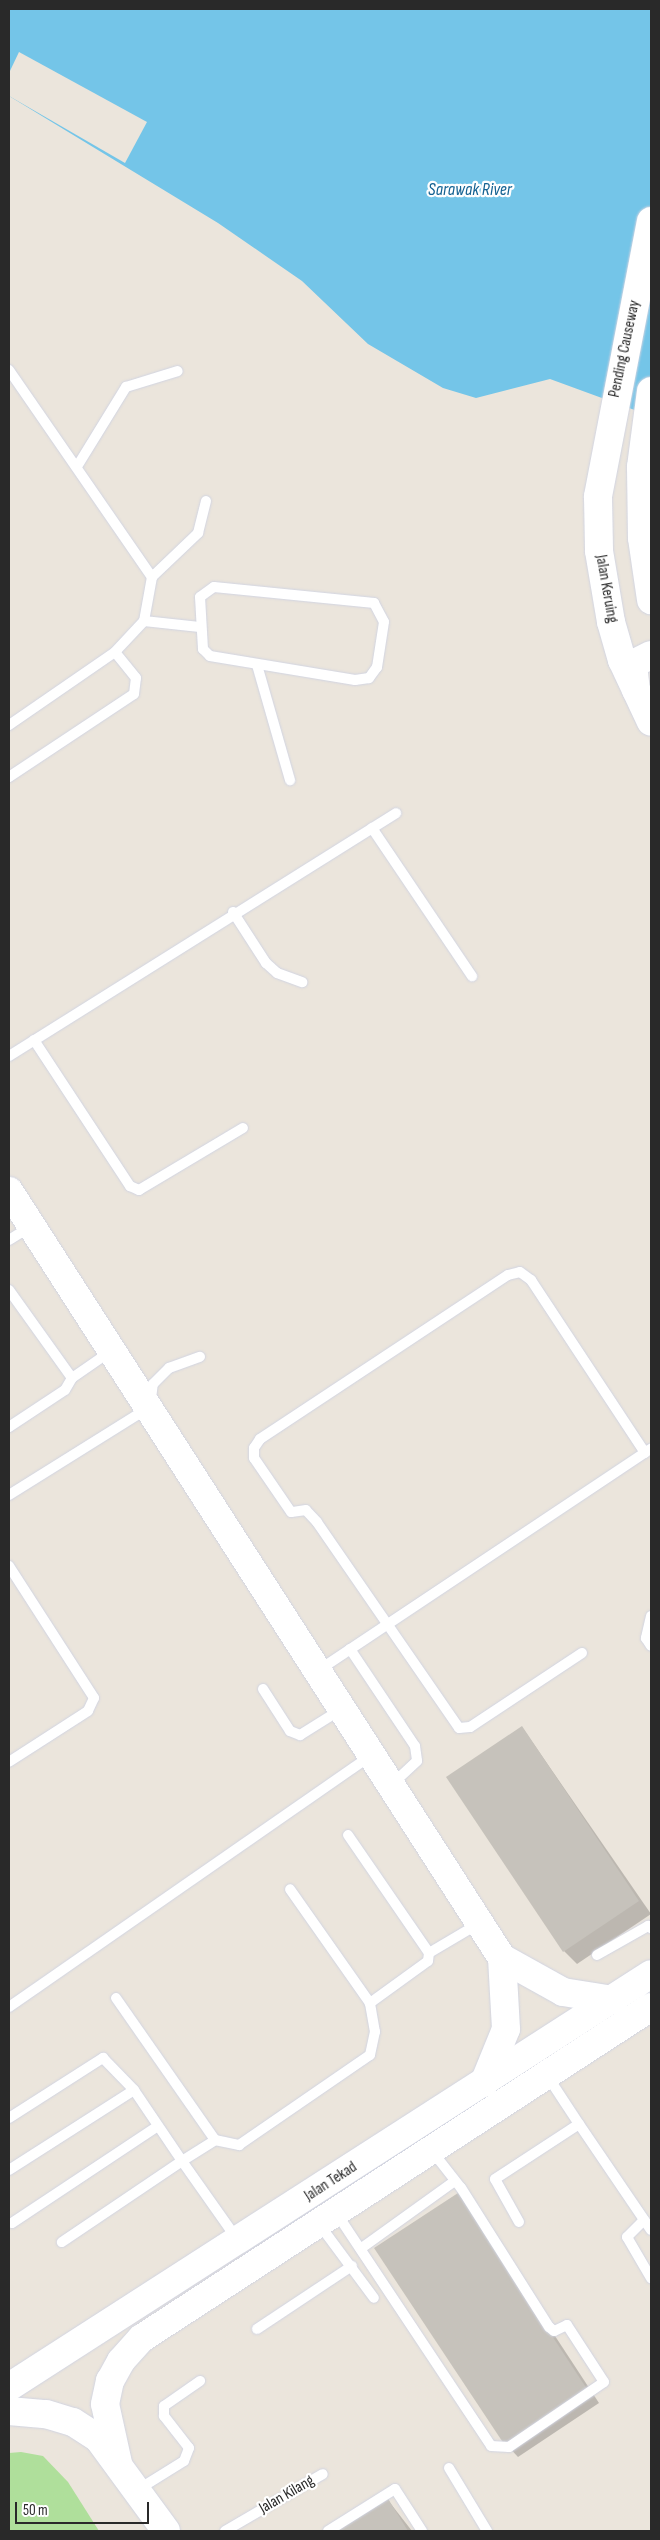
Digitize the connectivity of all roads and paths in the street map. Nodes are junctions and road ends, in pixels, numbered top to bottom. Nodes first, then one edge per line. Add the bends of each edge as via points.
1 (651, 221) edge
2 (9, 370) edge
3 (178, 371) dead end
4 (651, 391) edge
5 (604, 448) joint
6 (78, 465) junction
7 (206, 501) dead end
8 (152, 577) junction
9 (651, 600) edge
10 (144, 621) junction
11 (200, 628) junction
12 (115, 652) junction
13 (651, 655) edge
14 (257, 665) junction
15 (637, 696) junction
16 (651, 722) edge
17 (9, 725) edge
18 (9, 777) edge
19 (290, 780) dead end
20 (396, 813) dead end
21 (372, 828) junction
22 (233, 912) junction
23 (472, 976) dead end
24 (302, 982) dead end
25 (34, 1040) junction
26 (9, 1056) edge
27 (243, 1128) dead end
28 (9, 1191) edge
29 (32, 1225) junction
30 (9, 1240) edge
31 (9, 1291) edge
32 (114, 1349) junction
33 (200, 1357) dead end
34 (72, 1378) junction
35 (150, 1407) junction
36 (9, 1427) edge
37 (648, 1451) edge
38 (9, 1495) edge
39 (9, 1566) edge
40 (651, 1616) edge
41 (387, 1623) junction
42 (651, 1646) edge
43 (350, 1650) junction
44 (582, 1652) dead end
45 (316, 1672) junction
46 (263, 1689) dead end
47 (340, 1710) junction
48 (370, 1756) junction
49 (9, 1762) edge
50 (390, 1785) junction
51 (348, 1835) dead end
52 (290, 1889) dead end
53 (480, 1923) junction
54 (651, 1928) edge
55 (429, 1953) junction
56 (598, 1955) dead end
57 (502, 1958) junction
58 (651, 1974) edge
59 (116, 1998) dead end
60 (613, 2000) junction
61 (370, 2003) junction
62 (9, 2007) edge
63 (651, 2007) edge
64 (548, 2077) junction
65 (484, 2083) junction
66 (134, 2090) junction
67 (9, 2118) edge
68 (580, 2124) junction
69 (158, 2126) junction
70 (215, 2140) junction
71 (431, 2150) junction
72 (182, 2161) junction
73 (9, 2170) edge
74 (455, 2181) junction
75 (327, 2218) junction
76 (644, 2220) junction
77 (519, 2222) dead end
78 (12, 2223) dead end
79 (651, 2230) edge
80 (62, 2242) dead end
81 (239, 2242) junction
82 (363, 2248) junction
83 (352, 2266) junction
84 (651, 2278) edge
85 (374, 2298) dead end
86 (257, 2329) dead end
87 (200, 2381) dead end
88 (9, 2387) edge
89 (9, 2411) edge
90 (118, 2463) junction
91 (448, 2468) dead end
92 (323, 2474) dead end
93 (140, 2489) junction
94 (166, 2531) edge
95 (225, 2531) edge
96 (328, 2531) edge
97 (422, 2531) edge
98 (487, 2531) edge

1 - 5 street, Pending Causeway
2 - 6 lane
3 - 6 lane via 126,387
4 - 9 street via 643,433 642,538
5 - 15 street, Jalan Keruing via 598,497 599,551 611,622
6 - 8 lane
7 - 8 lane via 198,533
8 - 10 lane
10 - 11 lane
10 - 12 lane
11 - 14 lane via 203,650 210,656
11 - 14 lane via 200,597 214,587 374,603 382,611 377,667 369,678 355,680
12 - 17 lane
12 - 18 lane via 136,678 134,694
13 - 15 street via 633,664
14 - 19 lane
15 - 16 street, Jalan Keruing
20 - 21 lane
21 - 22 lane
21 - 23 lane
22 - 24 lane via 266,962 277,973
22 - 25 lane
25 - 26 lane
25 - 27 lane via 130,1186 139,1190
28 - 29 street
29 - 30 lane
29 - 32 street
31 - 34 lane
32 - 34 lane
32 - 35 street
33 - 35 lane via 169,1368 153,1384
34 - 36 lane via 65,1390
35 - 38 lane
35 - 45 street
37 - 41 lane
37 - 41 lane via 531,1280 520,1272 508,1275 260,1439 254,1448 254,1458 291,1512 306,1510 317,1522
39 - 49 lane via 94,1698 88,1711
40 - 42 lane via 646,1638
41 - 43 lane
41 - 44 lane via 459,1728 464,1728
43 - 45 lane
43 - 50 lane via 414,1746 417,1761
45 - 47 street
46 - 47 lane via 290,1731 300,1735
47 - 48 street
48 - 50 street
48 - 62 lane
50 - 53 street
51 - 55 lane
52 - 61 lane
53 - 55 lane
53 - 57 street
54 - 56 lane via 648,1926
55 - 61 lane via 428,1961
57 - 60 street via 563,1992
57 - 65 street via 506,2030
58 - 60 street, Jalan Tekad
59 - 70 lane
60 - 65 street, Jalan Tekad
61 - 70 lane via 375,2032 370,2055 239,2144
63 - 64 street, Jalan Tekad
64 - 68 lane
64 - 71 street, Jalan Tekad
65 - 81 street, Jalan Tekad
66 - 67 lane via 103,2058
66 - 69 lane
66 - 73 lane
68 - 76 lane
68 - 77 lane via 495,2179
69 - 72 lane
69 - 78 lane
70 - 72 lane
71 - 74 lane
71 - 75 street, Jalan Tekad
72 - 80 lane
72 - 81 lane
74 - 82 lane
74 - 82 lane via 548,2326 554,2331 567,2324 604,2382 509,2447 498,2450 447,2380
75 - 82 lane
75 - 83 lane
75 - 90 street, Jalan Tekad via 142,2338 121,2361 110,2381 105,2404
76 - 79 lane
76 - 84 lane via 627,2237
81 - 88 street, Jalan Tekad
83 - 85 lane
83 - 86 lane
87 - 93 lane via 164,2406 164,2416 189,2448 184,2461
89 - 90 street via 46,2414 73,2422 98,2438
90 - 93 street
91 - 98 lane
92 - 95 lane, Jalan Kilang
93 - 94 street
96 - 97 lane via 394,2489

